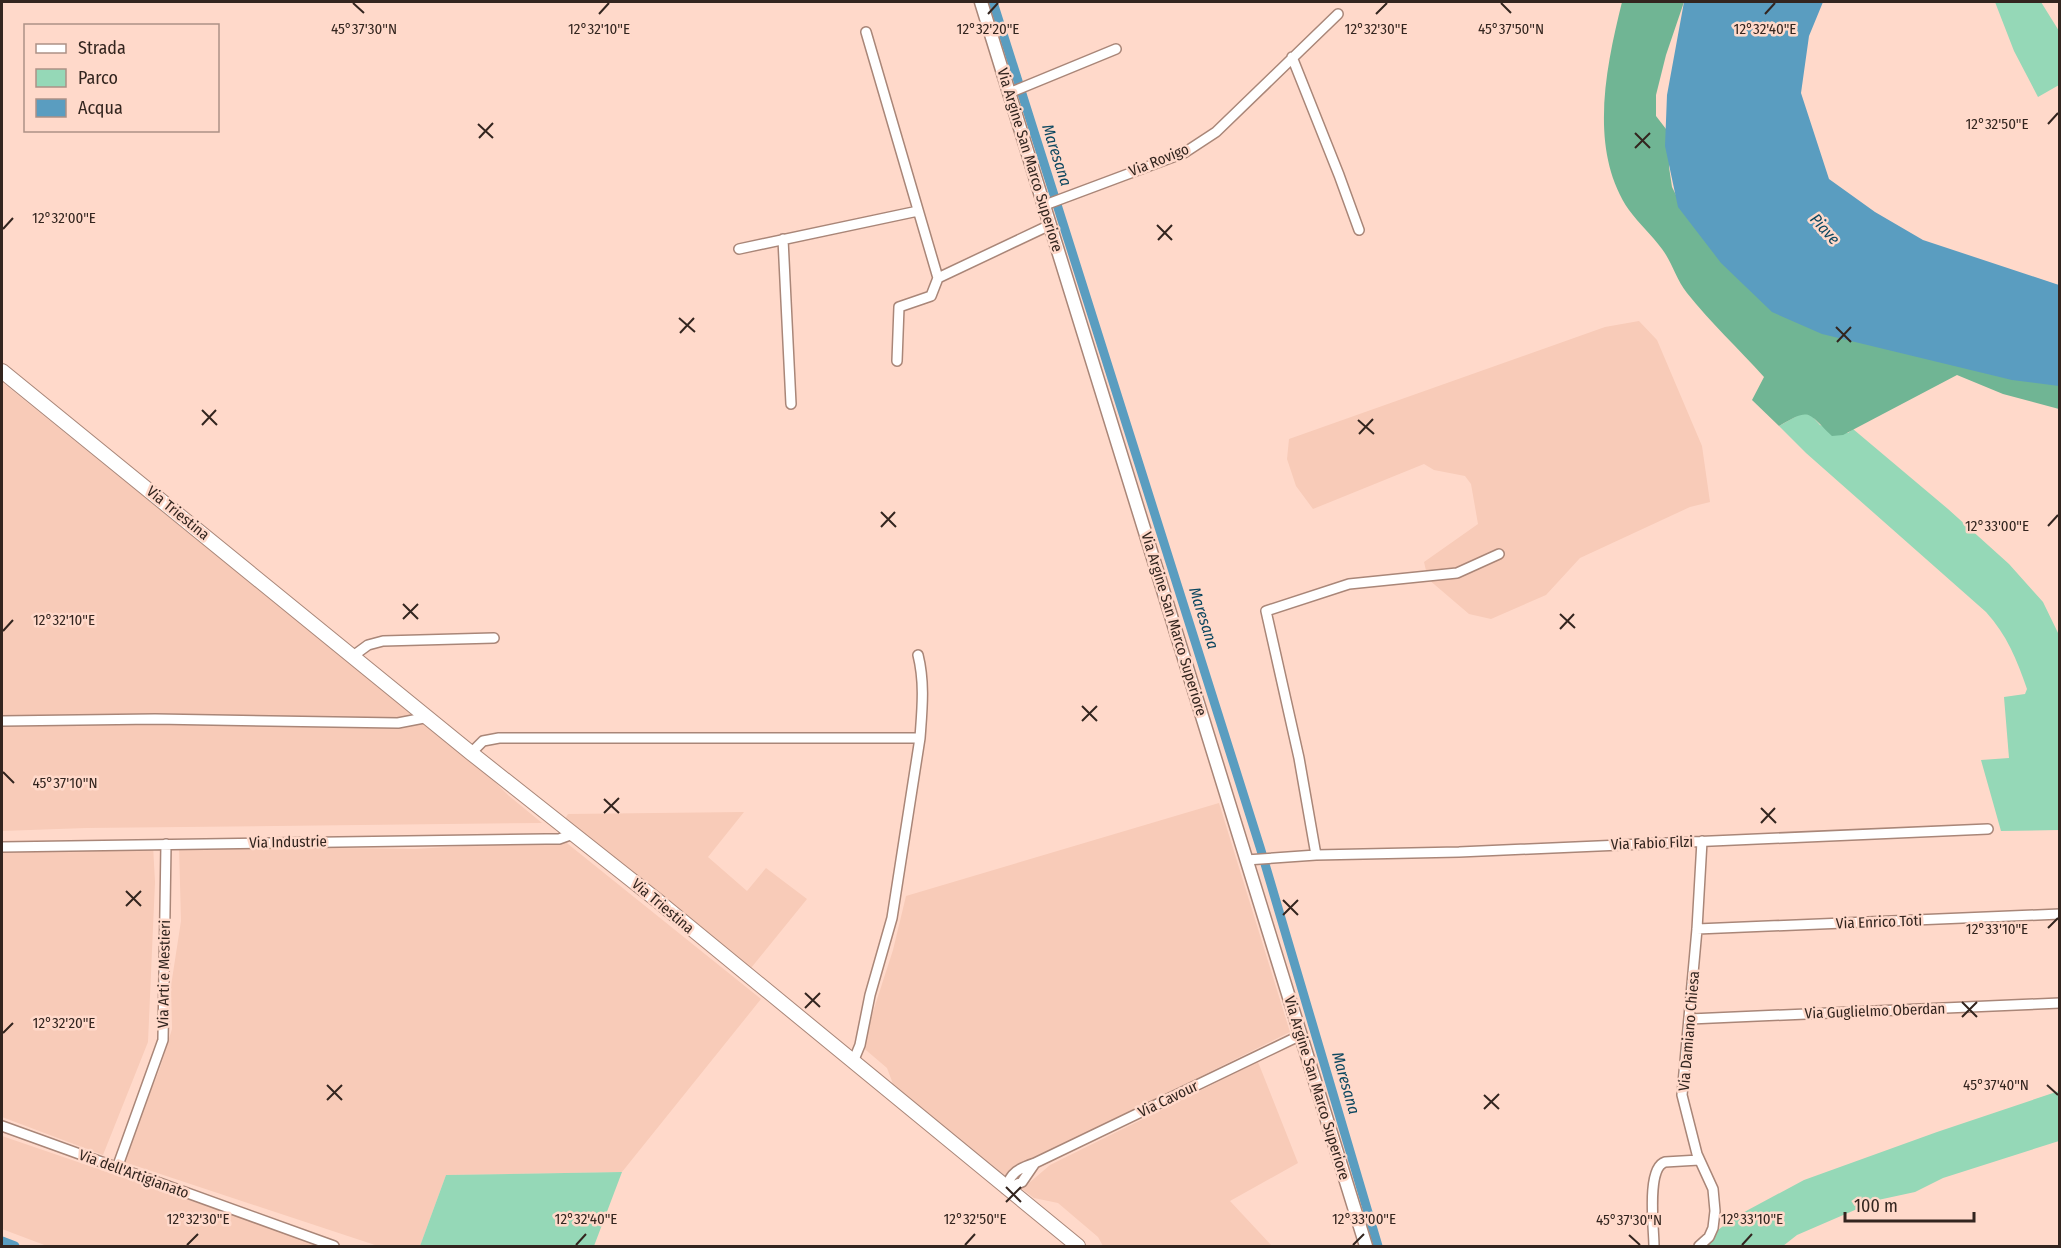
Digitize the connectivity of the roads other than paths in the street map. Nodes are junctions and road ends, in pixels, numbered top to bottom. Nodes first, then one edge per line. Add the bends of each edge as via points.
1 (981, 2) edge
2 (1338, 14) dead end
3 (866, 32) dead end
4 (1116, 49) dead end
5 (1293, 57) junction
6 (1011, 92) junction
7 (1047, 205) junction
8 (918, 211) junction
9 (1050, 225) junction
10 (1359, 230) dead end
11 (783, 239) junction
12 (739, 249) dead end
13 (938, 278) junction
14 (897, 361) dead end
15 (2, 371) edge
16 (791, 404) dead end
17 (1499, 554) dead end
18 (494, 638) dead end
19 (918, 655) dead end
20 (353, 656) junction
21 (429, 717) junction
22 (2, 721) edge
23 (920, 738) junction
24 (471, 753) junction
25 (1988, 828) dead end
26 (573, 834) junction
27 (1702, 841) junction
28 (166, 844) junction
29 (2, 847) edge
30 (1316, 855) junction
31 (1249, 860) junction
32 (2060, 914) edge
33 (1698, 929) junction
34 (2060, 1003) edge
35 (1690, 1019) junction
36 (1301, 1035) junction
37 (853, 1062) junction
38 (2, 1126) edge
39 (1699, 1160) junction
40 (117, 1168) junction
41 (1006, 1189) junction
42 (334, 1246) edge
43 (1078, 1246) edge
44 (1366, 1246) edge
45 (1654, 1246) edge
46 (1699, 1246) edge

1 - 6 street, Via Argine San Marco Superiore
2 - 5 street, Via Rovigo
3 - 8 street
4 - 6 street
5 - 7 street, Via Rovigo via 1216,132 1184,153
5 - 10 street
6 - 7 street, Via Argine San Marco Superiore
7 - 9 street, Via Argine San Marco Superiore
8 - 11 street
8 - 13 street
9 - 13 street
9 - 31 street, Via Argine San Marco Superiore
11 - 12 street
11 - 16 street
13 - 14 street via 931,296 899,307
15 - 20 main road, Via Triestina
17 - 30 street via 1457,573 1348,584 1266,611
18 - 20 street via 383,641 368,645
19 - 23 street via 923,699
20 - 21 main road, Via Triestina
21 - 22 street via 398,723
21 - 24 main road, Via Triestina
23 - 24 street via 500,738 483,741
23 - 37 street via 892,918
24 - 26 main road, Via Triestina
25 - 27 street, Via Fabio Filzi
26 - 28 street, Via Industrie via 546,839
26 - 37 main road, Via Triestina
27 - 30 street, Via Fabio Filzi
27 - 33 street, Via Damiano Chiesa
28 - 29 street, Via Industrie
28 - 40 street, Via Arti e Mestieri via 163,1040
30 - 31 street, Via Fabio Filzi
31 - 36 street, Via Argine San Marco Superiore
32 - 33 street, Via Enrico Toti
33 - 35 street, Via Damiano Chiesa
34 - 35 street, Via Guglielmo Oberdan
35 - 39 street, Via Damiano Chiesa via 1682,1095
36 - 41 street, Via Cavour via 1035,1163 1022,1182
36 - 44 street, Via Argine San Marco Superiore
37 - 41 main road, Via Triestina
38 - 40 street, Via dell'Artigianato
39 - 45 street via 1665,1162 1656,1170
39 - 46 street, Via Damiano Chiesa via 1713,1190 1715,1211 1709,1237
40 - 42 street, Via dell'Artigianato
41 - 43 main road, Via Triestina

